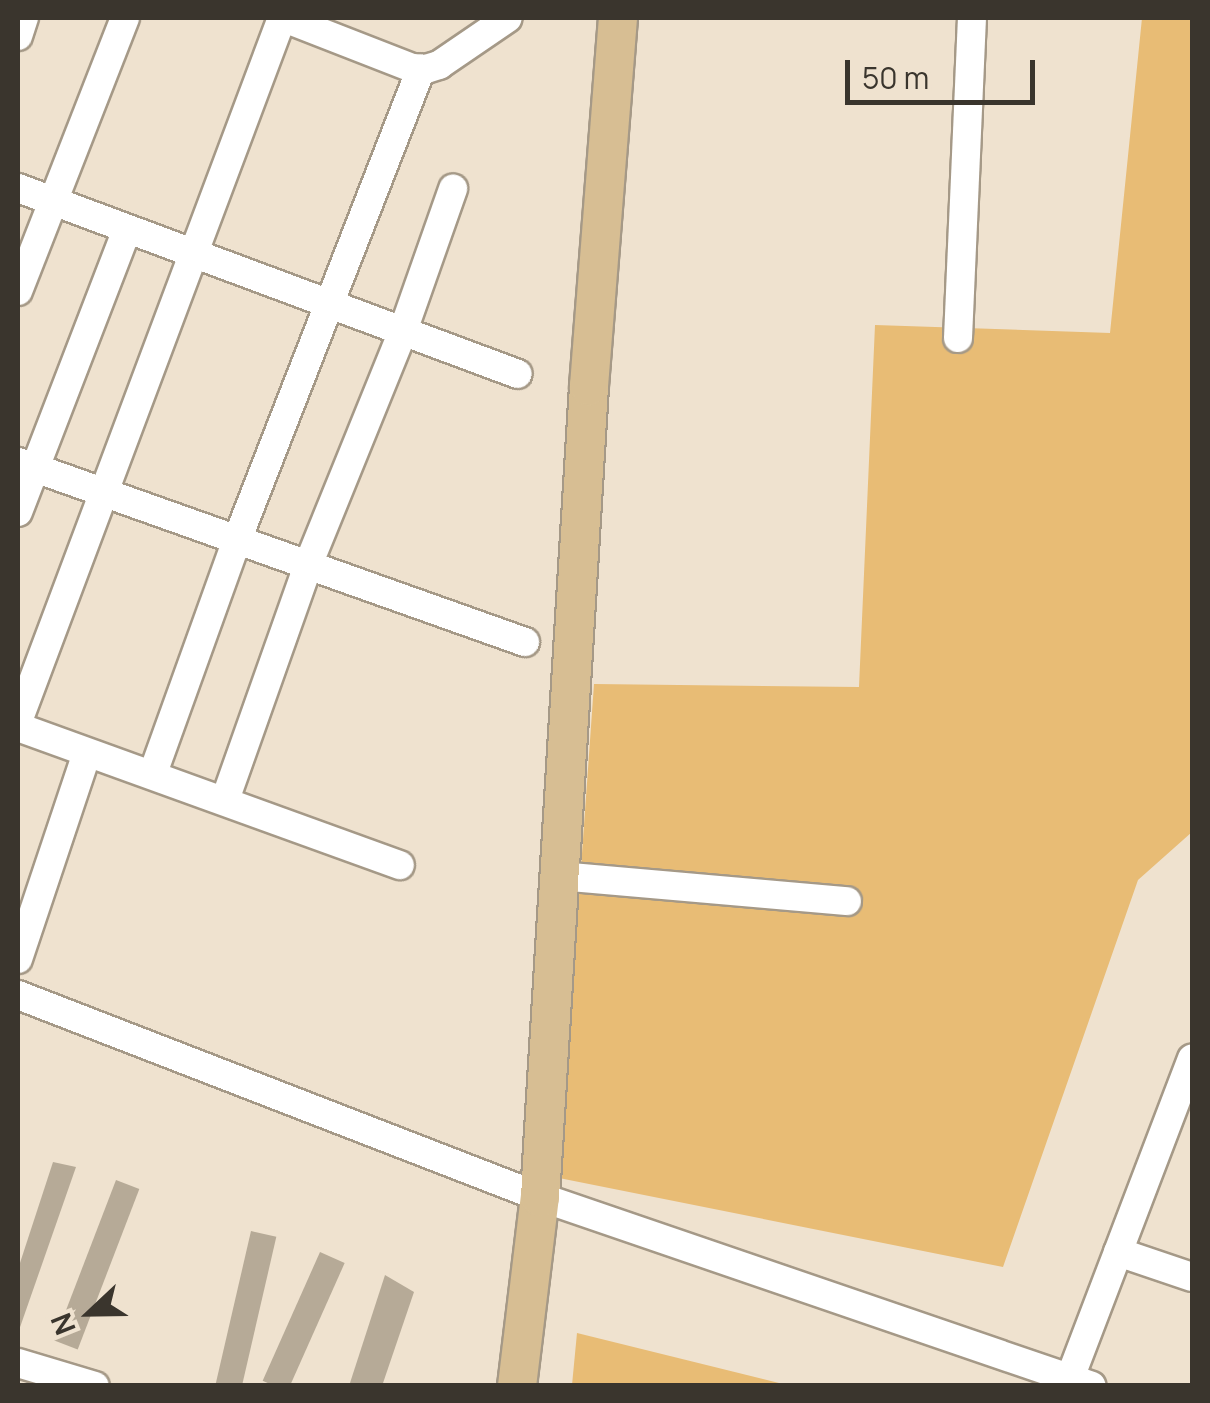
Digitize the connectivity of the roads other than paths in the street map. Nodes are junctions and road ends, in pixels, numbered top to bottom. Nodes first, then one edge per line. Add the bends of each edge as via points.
1 (24, 18) edge
2 (125, 18) edge
3 (283, 18) edge
4 (508, 18) edge
5 (618, 18) edge
6 (972, 18) edge
7 (18, 36) edge
8 (421, 68) junction
9 (18, 188) edge
10 (453, 189) dead end
11 (50, 200) junction
12 (126, 228) junction
13 (195, 254) junction
14 (18, 291) edge
15 (328, 303) junction
16 (402, 331) junction
17 (958, 338) dead end
18 (518, 374) dead end
19 (26, 465) edge
20 (105, 493) junction
21 (18, 512) edge
22 (237, 540) junction
23 (308, 565) junction
24 (525, 642) dead end
25 (18, 724) edge
26 (87, 752) junction
27 (153, 773) junction
28 (225, 800) junction
29 (400, 865) dead end
30 (558, 876) junction
31 (848, 901) dead end
32 (18, 959) edge
33 (18, 995) edge
34 (1192, 1059) edge
35 (1186, 1097) edge
36 (540, 1197) junction
37 (1118, 1252) junction
38 (1192, 1277) edge
39 (18, 1363) edge
40 (1081, 1382) edge
41 (96, 1386) edge
42 (517, 1386) edge

1 - 7 street
2 - 11 street
3 - 8 street
3 - 13 street
4 - 8 street via 439,65
5 - 30 main road
6 - 17 street
8 - 15 street
9 - 11 street
10 - 16 street
11 - 12 street
11 - 14 street
12 - 13 street
12 - 19 street
13 - 15 street
13 - 20 street
15 - 16 street
15 - 22 street
16 - 18 street
16 - 23 street
19 - 20 street
19 - 21 street
20 - 22 street
20 - 25 street
22 - 23 street
22 - 27 street
23 - 24 street
23 - 28 street
25 - 26 street
26 - 27 street
26 - 32 street
27 - 28 street
28 - 29 street
30 - 31 street
30 - 36 main road
33 - 36 street
34 - 35 street
35 - 37 street
36 - 40 street
36 - 42 main road
37 - 38 street
37 - 40 street
39 - 41 street

